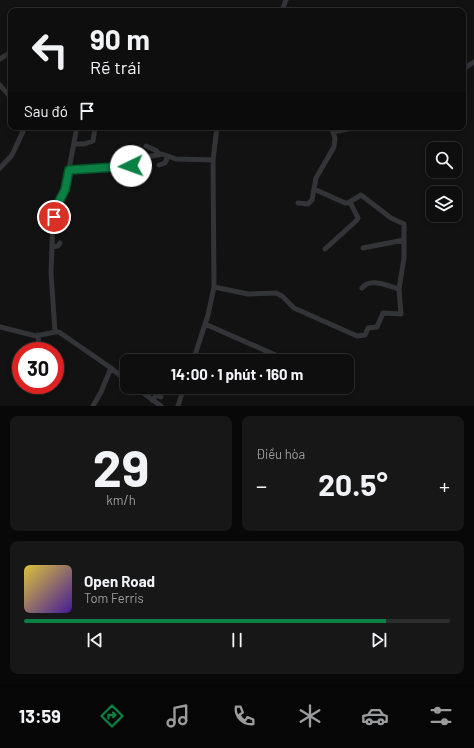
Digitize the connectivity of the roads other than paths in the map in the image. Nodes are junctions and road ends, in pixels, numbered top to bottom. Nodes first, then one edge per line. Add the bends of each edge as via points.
1 (0, 85) edge
2 (8, 94) edge
3 (24, 130) edge
4 (76, 130) edge
5 (95, 130) edge
6 (217, 130) edge
7 (343, 130) edge
8 (333, 132) joint
9 (74, 144) junction
10 (146, 146) dead end
11 (159, 155) junction
12 (168, 156) junction
13 (213, 160) junction
14 (159, 165) dead end
15 (0, 168) edge
16 (69, 170) junction
17 (314, 189) junction
18 (350, 202) junction
19 (298, 203) dead end
20 (69, 215) dead end
21 (54, 217) junction
22 (52, 226) junction
23 (63, 226) dead end
24 (404, 240) junction
25 (60, 243) dead end
26 (52, 247) junction
27 (363, 248) dead end
28 (325, 249) dead end
29 (214, 287) junction
30 (362, 288) dead end
31 (399, 289) junction
32 (205, 324) junction
33 (0, 327) edge
34 (55, 332) junction
35 (38, 335) junction
36 (38, 342) edge
37 (195, 354) edge
38 (273, 354) edge
39 (111, 368) junction
40 (120, 375) edge
41 (144, 394) edge
42 (182, 394) edge
43 (161, 397) dead end
44 (152, 400) junction
45 (93, 406) edge
46 (161, 406) edge
47 (178, 406) edge

1 - 2 street
3 - 15 street via 15,150
4 - 9 street
5 - 9 street via 93,141
6 - 13 street
7 - 8 street
8 - 17 street via 334,147 320,169
9 - 16 street
10 - 11 street via 157,151
11 - 12 street
11 - 16 street via 142,158 131,166
12 - 13 street via 187,160
12 - 14 street via 165,163
13 - 29 street
16 - 21 street via 65,190
17 - 18 street via 345,203
17 - 19 street via 312,200 308,204
18 - 24 street via 361,195 391,218 401,222 405,227
18 - 28 street via 358,218
20 - 21 street
21 - 22 street
22 - 23 street
22 - 26 street
24 - 27 street
24 - 31 street
25 - 26 street
26 - 34 street via 51,293
29 - 31 street via 248,294 276,293 294,308 360,336 365,335 369,328 377,327 383,313 401,314
29 - 32 street
30 - 31 street via 373,282
32 - 37 street
32 - 38 street
33 - 35 street
34 - 35 street
34 - 39 street via 64,335
35 - 36 street
39 - 40 street
39 - 45 street
41 - 44 street
42 - 47 street
43 - 44 street via 156,395
44 - 46 street

